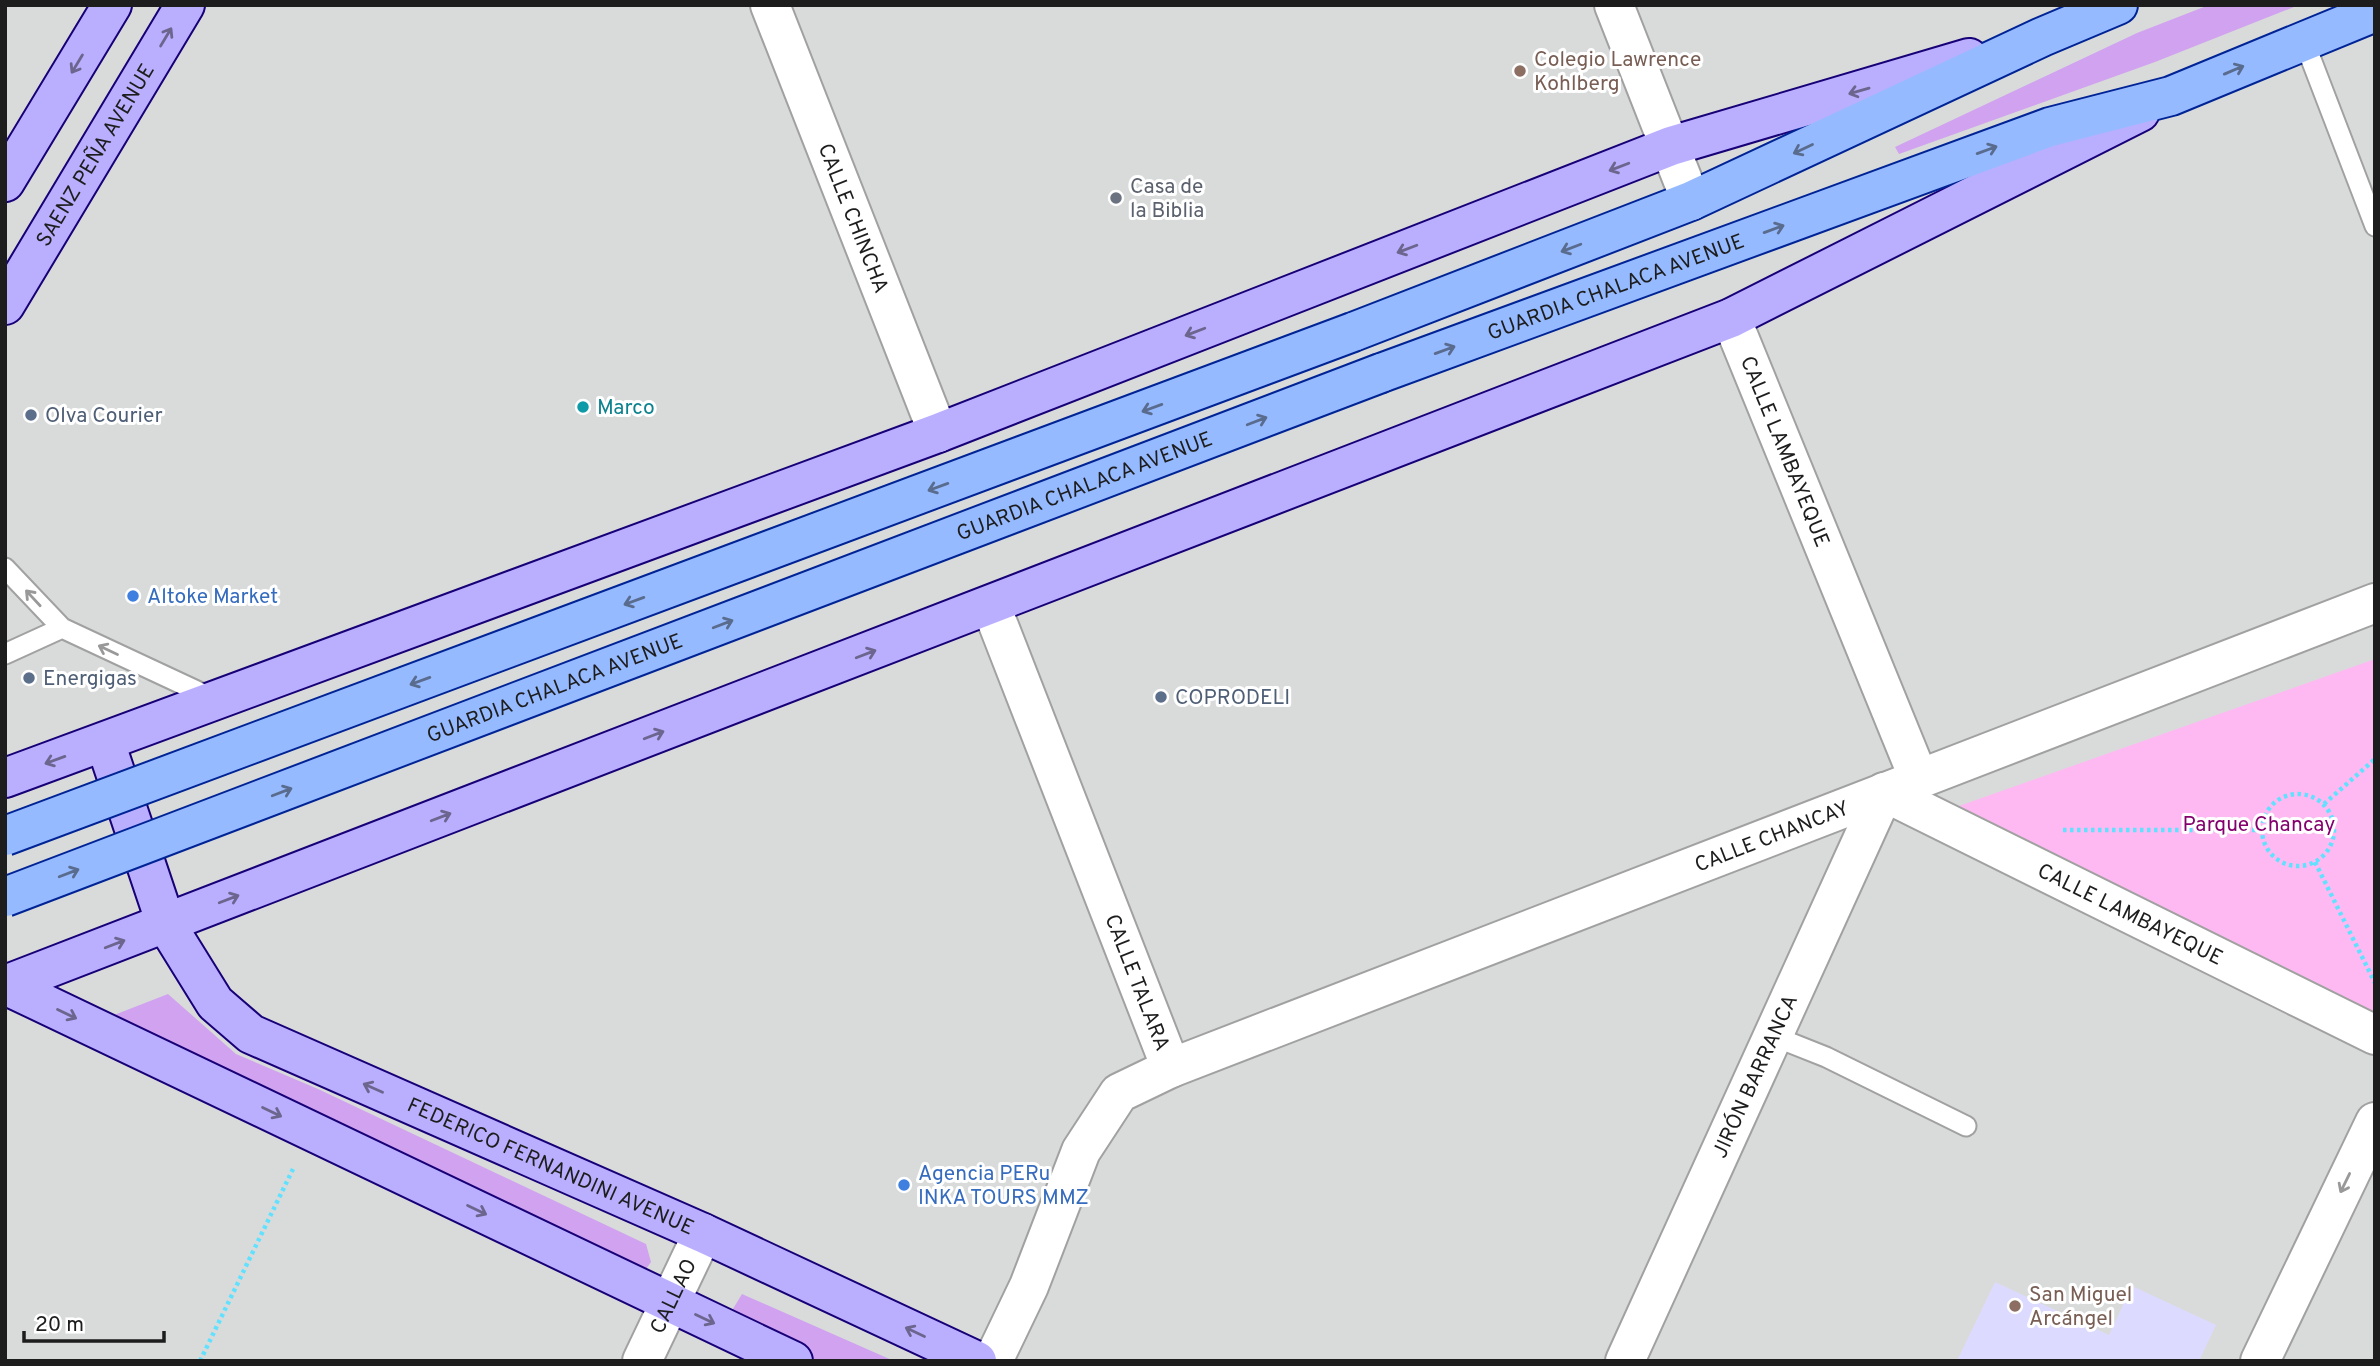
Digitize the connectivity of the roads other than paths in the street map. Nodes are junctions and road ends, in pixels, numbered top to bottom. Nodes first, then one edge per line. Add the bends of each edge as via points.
1 (112, 5) edge
2 (185, 5) edge
3 (770, 5) edge
4 (1615, 5) edge
5 (2118, 5) edge
6 (2375, 12) edge
7 (2042, 37) junction
8 (2304, 41) junction
9 (2171, 96) junction
10 (1671, 146) junction
11 (5, 182) edge
12 (1691, 201) junction
13 (2375, 226) edge
14 (5, 306) edge
15 (1731, 318) junction
16 (938, 433) junction
17 (5, 568) edge
18 (2375, 603) edge
19 (991, 606) junction
20 (62, 628) junction
21 (5, 654) edge
22 (215, 699) junction
23 (105, 741) junction
24 (5, 778) edge
25 (1919, 779) junction
26 (1884, 792) junction
27 (5, 836) edge
28 (5, 897) edge
29 (166, 924) junction
30 (5, 985) edge
31 (2375, 1035) edge
32 (1773, 1036) junction
33 (1171, 1068) junction
34 (2375, 1122) edge
35 (1966, 1126) dead end
36 (703, 1233) junction
37 (670, 1302) junction
38 (642, 1361) edge
39 (793, 1361) edge
40 (977, 1361) edge
41 (993, 1361) edge
42 (1625, 1361) edge
43 (2260, 1361) edge

1 -> 11 street
14 -> 2 street, SAENZ PEÑA AVENUE
3 - 16 street, CALLE CHINCHA
4 - 10 street
5 - 7 main road
6 - 8 main road, GUARDIA CHALACA AVENUE
7 -> 10 street
7 -> 12 main road
9 -> 8 main road, GUARDIA CHALACA AVENUE
8 - 13 lane
9 - 15 street, GUARDIA CHALACA AVENUE
28 -> 9 main road, GUARDIA CHALACA AVENUE, bridge via 1381,373 2050,127
10 - 12 street
10 -> 16 street
12 -> 27 main road, bridge
15 - 19 street, GUARDIA CHALACA AVENUE
15 - 25 street, CALLE LAMBAYEQUE
16 - 22 street
20 -> 17 lane
18 - 25 street, CALLE CHANCAY
29 -> 19 street, GUARDIA CHALACA AVENUE
19 - 33 street, CALLE TALARA
20 - 21 lane
22 -> 20 lane
22 - 23 street
23 -> 24 street
23 - 29 street, FEDERICO FERNANDINI AVENUE
25 - 26 street, CALLE CHANCAY
26 - 31 street, CALLE LAMBAYEQUE
26 - 32 street, JIRÓN BARRANCA
26 - 33 street, CALLE CHANCAY
30 -> 29 street, GUARDIA CHALACA AVENUE
36 -> 29 street, FEDERICO FERNANDINI AVENUE via 251,1034 215,1003
30 -> 37 street
32 - 35 lane
32 - 42 street, JIRÓN BARRANCA
33 - 41 street, CALLE TALARA via 1119,1093 1081,1151 1029,1286
34 -> 43 street
36 - 37 street, CALLAO
40 -> 36 street, FEDERICO FERNANDINI AVENUE
37 - 38 street, CALLAO
37 -> 39 street

